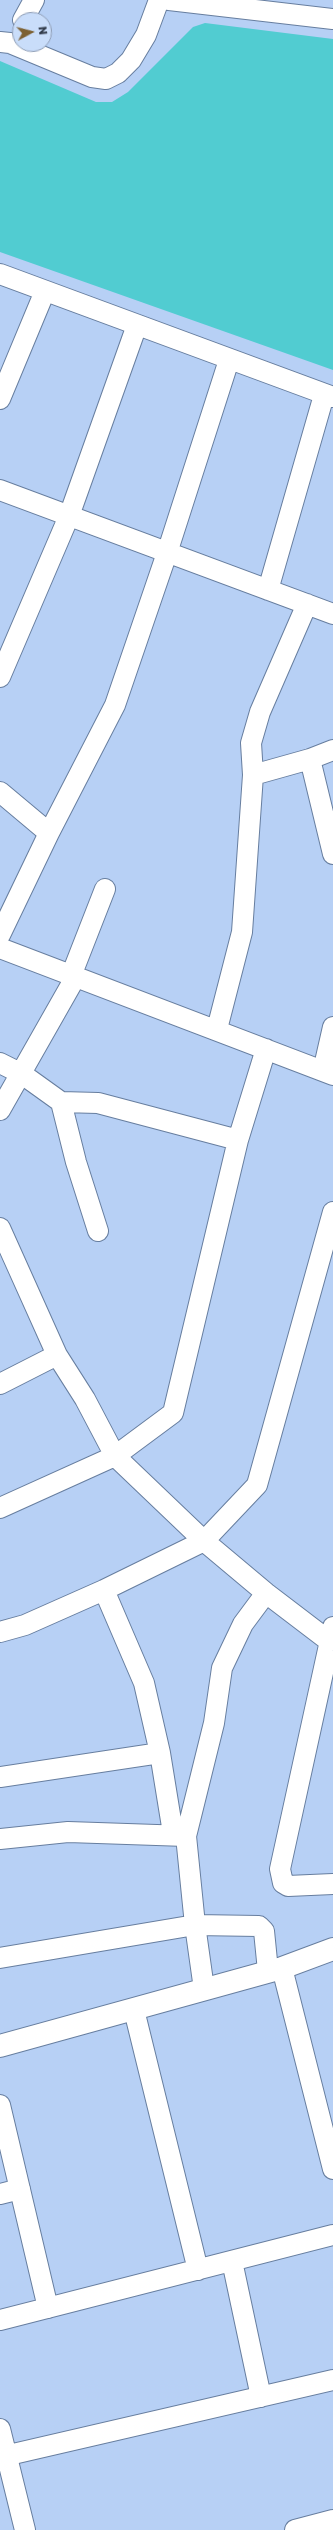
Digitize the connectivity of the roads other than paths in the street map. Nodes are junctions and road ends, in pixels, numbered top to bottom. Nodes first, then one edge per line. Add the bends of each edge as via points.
1 (34, 0) edge
2 (159, 0) edge
3 (169, 0) edge
4 (287, 7) edge
5 (27, 12) edge
6 (333, 19) edge
7 (12, 34) edge
8 (5, 42) edge
9 (0, 274) edge
10 (44, 291) junction
11 (137, 325) junction
12 (229, 360) junction
13 (329, 396) edge
14 (0, 399) edge
15 (0, 490) edge
16 (69, 516) junction
17 (168, 553) junction
18 (268, 590) junction
19 (307, 604) junction
20 (333, 614) edge
21 (0, 677) edge
22 (333, 750) edge
23 (310, 759) junction
24 (253, 776) junction
25 (0, 792) edge
26 (49, 833) junction
27 (333, 854) edge
28 (105, 889) dead end
29 (0, 935) edge
30 (0, 948) edge
31 (72, 976) junction
32 (333, 1027) edge
33 (218, 1029) junction
34 (266, 1049) junction
35 (0, 1063) edge
36 (328, 1073) edge
37 (22, 1074) junction
38 (61, 1102) junction
39 (0, 1110) edge
40 (238, 1140) junction
41 (333, 1212) edge
42 (1, 1231) edge
43 (98, 1231) dead end
44 (57, 1355) junction
45 (0, 1384) edge
46 (115, 1456) junction
47 (0, 1508) edge
48 (204, 1541) junction
49 (104, 1590) junction
50 (266, 1593) junction
51 (0, 1632) edge
52 (331, 1634) edge
53 (160, 1753) junction
54 (0, 1776) edge
55 (180, 1834) junction
56 (0, 1839) edge
57 (333, 1884) edge
58 (195, 1925) junction
59 (333, 1949) edge
60 (0, 1958) edge
61 (275, 1970) junction
62 (204, 1989) junction
63 (134, 2010) junction
64 (0, 2046) edge
65 (0, 2105) edge
66 (333, 2169) edge
67 (20, 2189) junction
68 (0, 2194) edge
69 (333, 2235) edge
70 (232, 2261) junction
71 (198, 2270) junction
72 (48, 2308) junction
73 (0, 2320) edge
74 (333, 2380) edge
75 (261, 2397) junction
76 (0, 2429) edge
77 (3, 2457) edge
78 (333, 2520) edge
79 (25, 2530) edge
80 (295, 2530) edge

1 - 5 street
2 - 8 street via 146,35 131,60 118,73 106,79 92,77
3 - 4 street
4 - 6 street
7 - 8 street
9 - 10 street
10 - 11 street
10 - 14 street
11 - 12 street
11 - 16 street
12 - 13 street
12 - 17 street
13 - 18 street
15 - 16 street
16 - 17 street
16 - 21 street
17 - 18 street
17 - 26 street via 115,705
18 - 19 street
19 - 20 street
19 - 24 street via 260,712 251,743
22 - 23 street
23 - 24 street
23 - 27 street
24 - 33 street via 242,932
25 - 26 street
26 - 29 street
28 - 31 street
30 - 31 street
31 - 33 street
31 - 37 street via 71,985
32 - 36 street
33 - 34 street
34 - 36 street
34 - 40 street
35 - 37 street
37 - 38 street
37 - 39 street
38 - 40 street via 98,1102
38 - 43 street via 76,1162
40 - 46 street via 173,1413
41 - 48 street via 257,1485
42 - 44 street
44 - 45 street
44 - 46 street via 85,1399
46 - 47 street
46 - 48 street
48 - 49 street
48 - 50 street
49 - 51 street via 25,1625
49 - 53 street via 144,1683
50 - 52 street
50 - 55 street via 242,1624 222,1668 214,1722
52 - 57 street via 280,1869 283,1882 288,1886
53 - 54 street
53 - 55 street
55 - 56 street via 68,1832
55 - 58 street
58 - 60 street
58 - 61 street via 262,1927
58 - 62 street
59 - 61 street
61 - 62 street
61 - 66 street
62 - 63 street
63 - 64 street
63 - 71 street
65 - 67 street
67 - 68 street
67 - 72 street
69 - 70 street
70 - 71 street
70 - 75 street
71 - 72 street
72 - 73 street
74 - 75 street
75 - 77 street
76 - 77 street
77 - 79 street
78 - 80 street

